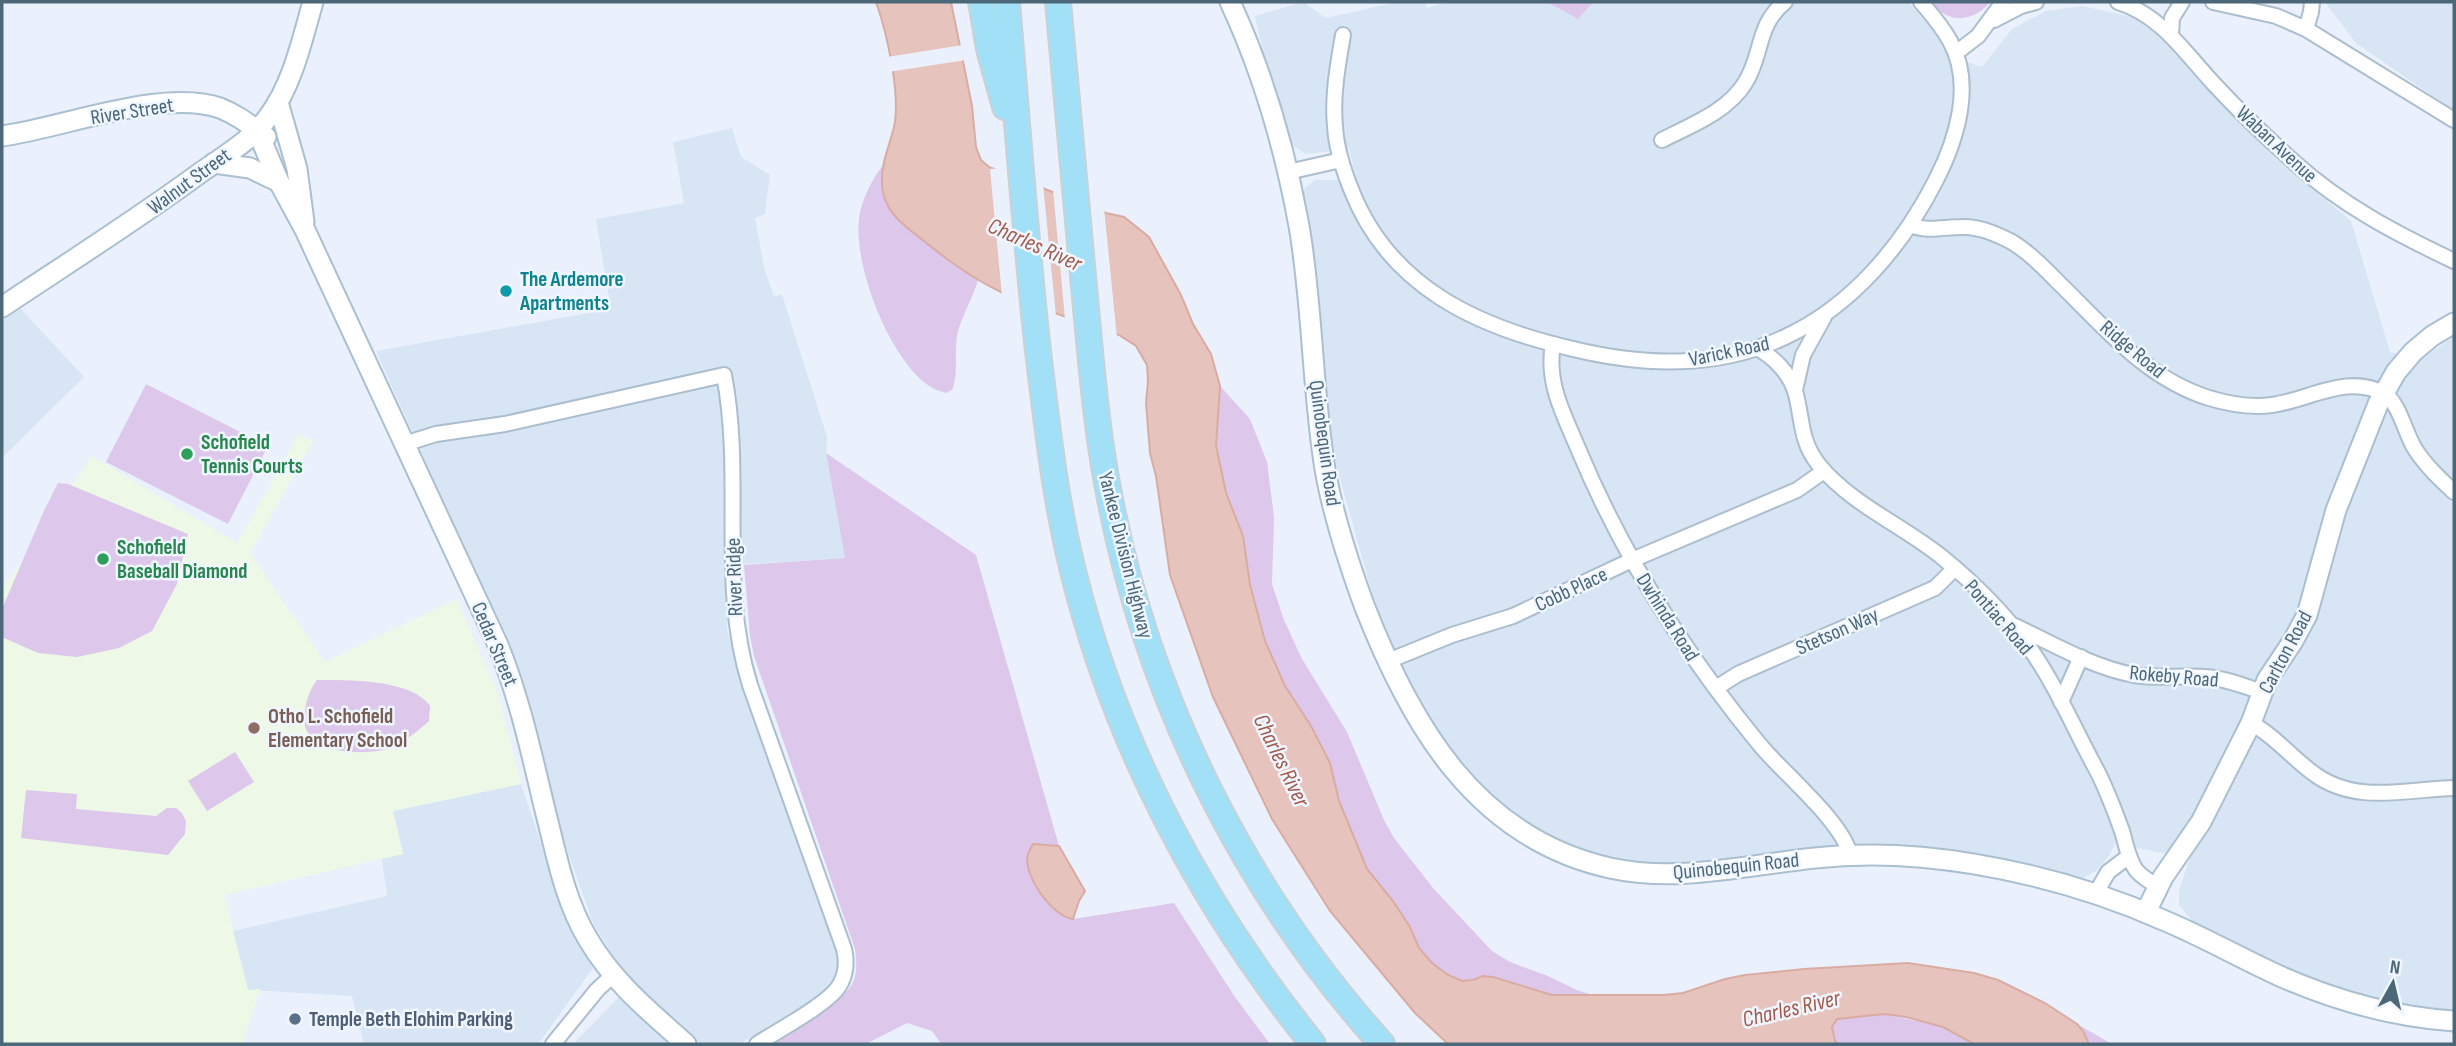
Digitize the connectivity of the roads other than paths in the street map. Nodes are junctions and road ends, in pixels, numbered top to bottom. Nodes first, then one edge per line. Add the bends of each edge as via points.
1 (313, 2) edge
2 (981, 2) edge
3 (1007, 2) edge
4 (1058, 2) edge
5 (1230, 2) edge
6 (1785, 2) edge
7 (1921, 2) edge
8 (2003, 2) edge
9 (2036, 2) edge
10 (2118, 2) edge
11 (2182, 2) edge
12 (2213, 2) edge
13 (2312, 2) edge
14 (1990, 22) junction
15 (2306, 29) junction
16 (1343, 34) dead end
17 (2171, 35) junction
18 (1956, 52) junction
19 (278, 102) junction
20 (2454, 120) edge
21 (257, 130) junction
22 (2, 136) edge
23 (1662, 140) dead end
24 (1341, 160) junction
25 (214, 163) junction
26 (1020, 165) junction
27 (1288, 172) junction
28 (279, 182) junction
29 (1910, 225) junction
30 (305, 230) junction
31 (2454, 261) edge
32 (2, 307) edge
33 (1830, 310) junction
34 (2454, 323) edge
35 (1553, 344) junction
36 (1757, 348) junction
37 (1795, 390) junction
38 (2384, 394) junction
39 (404, 444) junction
40 (1824, 471) junction
41 (2454, 492) edge
42 (1632, 560) junction
43 (1955, 568) junction
44 (2010, 624) junction
45 (2081, 657) junction
46 (1388, 661) junction
47 (1716, 688) junction
48 (2262, 692) junction
49 (2061, 702) junction
50 (2251, 723) junction
51 (2454, 788) edge
52 (1850, 855) junction
53 (2129, 856) junction
54 (2158, 886) junction
55 (2096, 893) junction
56 (2146, 912) junction
57 (613, 975) junction
58 (2454, 1021) edge
59 (553, 1044) edge
60 (686, 1044) edge
61 (757, 1044) edge
62 (1313, 1044) edge
63 (1382, 1044) edge

1 - 19 main road, Walnut Street
2 - 26 highway
3 - 26 highway
4 - 63 highway, Yankee Division Highway via 1101,448 1139,617 1175,716 1216,804 1264,888 1325,976
5 - 27 main road, Quinobequin Road via 1270,104
6 - 23 street via 1766,23 1749,75 1738,92 1714,113
7 - 18 street, Varick Road
8 - 14 street
9 - 14 street
10 - 17 street, Waban Avenue via 2150,17
11 - 17 street via 2172,18
12 - 15 street via 2276,16
13 - 15 street
14 - 18 street
15 - 20 street
16 - 24 street, Varick Road via 1334,112
17 - 31 street, Waban Avenue via 2222,93 2311,177 2376,223
18 - 29 street, Varick Road via 1962,88 1954,135 1940,172
19 - 21 main road, Walnut Street
19 - 30 main road via 298,169
21 - 22 main road, River Street via 218,108 182,103 113,111
21 - 25 main road, Walnut Street
21 - 28 main road, Cedar Street
21 - 30 main road, Cedar Street via 281,153
24 - 27 street
24 - 35 street, Varick Road via 1368,224 1419,283 1479,320
25 - 28 main road via 250,168
25 - 32 main road, Walnut Street
26 - 62 highway via 1060,512 1107,684 1153,793 1194,872 1253,965
27 - 46 main road, Quinobequin Road via 1305,269 1329,491 1353,573
28 - 30 main road, Cedar Street
29 - 33 street, Varick Road via 1876,269
29 - 38 street, Ridge Road via 1926,230 1974,227 2009,240 2145,365 2209,398 2260,406 2347,386
30 - 39 main road, Cedar Street
33 - 36 street, Varick Road via 1784,338
33 - 37 street, Pontiac Road via 1808,343
34 - 38 main road, Carlton Road via 2413,352
35 - 36 street, Varick Road via 1614,358 1667,363
35 - 42 street, Dwhinda Road via 1551,375 1556,396 1592,483
36 - 37 street, Pontiac Road via 1778,364
37 - 40 street, Pontiac Road via 1806,442
38 - 41 street via 2393,402 2420,456
38 - 48 main road, Carlton Road via 2336,510 2307,615
39 - 57 main road, Cedar Street via 513,683 567,893 588,939
39 - 61 street, River Ridge via 724,375 739,648 846,959 844,976 833,994
40 - 42 street, Cobb Place via 1797,490
40 - 43 street, Pontiac Road
42 - 46 street, Cobb Place via 1513,616
42 - 47 street, Dwhinda Road via 1676,635
43 - 44 street, Pontiac Road
43 - 47 street, Stetson Way via 1935,588 1738,674
44 - 45 street, Rokeby Road
44 - 49 street, Pontiac Road
45 - 48 street, Rokeby Road via 2137,676 2209,677
45 - 49 street
46 - 52 main road, Quinobequin Road via 1422,726 1460,780 1507,821 1566,853 1612,868 1668,874
47 - 52 street, Dwhinda Road via 1760,746 1841,832
48 - 50 main road, Carlton Road
49 - 53 street, Pontiac Road via 2106,789
50 - 51 street via 2335,786 2371,794
50 - 54 main road, Carlton Road via 2201,822
52 - 55 main road, Quinobequin Road via 1965,862
53 - 54 street, Pontiac Road via 2136,870
53 - 55 street via 2108,872
54 - 56 main road, Carlton Road
55 - 56 main road, Quinobequin Road
56 - 58 main road, Quinobequin Road via 2322,993 2379,1010
57 - 59 street
57 - 60 main road, Cedar Street

